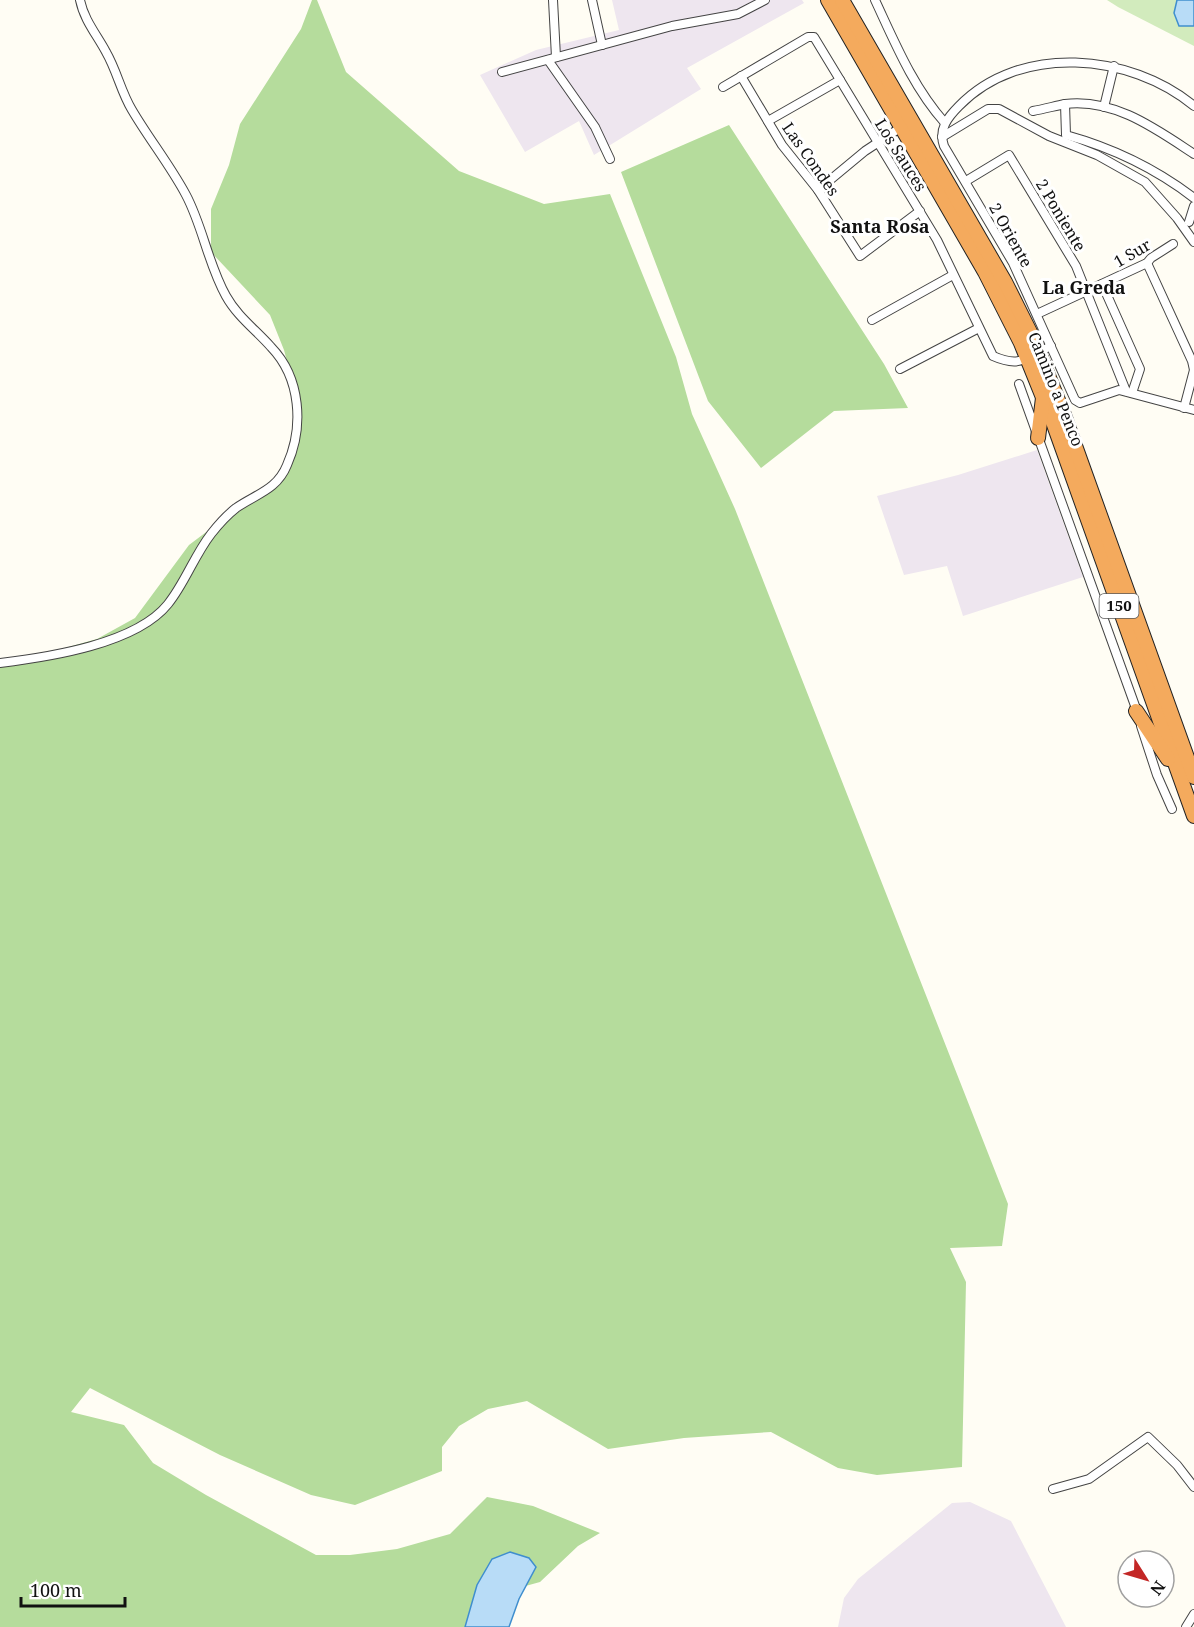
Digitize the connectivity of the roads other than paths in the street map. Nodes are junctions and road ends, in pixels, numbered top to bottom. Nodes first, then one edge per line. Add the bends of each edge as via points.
1 (80, 0) edge
2 (553, 0) edge
3 (592, 0) edge
4 (765, 0) edge
5 (828, 0) edge
6 (842, 0) edge
7 (875, 0) edge
8 (602, 45) junction
9 (552, 58) junction
10 (1114, 66) junction
11 (502, 72) dead end
12 (741, 76) junction
13 (840, 80) junction
14 (723, 87) dead end
15 (1065, 104) junction
16 (1104, 106) junction
17 (1194, 106) edge
18 (1033, 111) dead end
19 (768, 121) junction
20 (945, 123) junction
21 (907, 124) junction
22 (942, 138) junction
23 (877, 142) junction
24 (1194, 154) edge
25 (610, 159) dead end
26 (966, 181) junction
27 (818, 190) junction
28 (1194, 198) edge
29 (1194, 206) edge
30 (920, 211) junction
31 (1189, 222) dead end
32 (1194, 242) edge
33 (1173, 244) dead end
34 (1147, 263) junction
35 (953, 274) junction
36 (1102, 284) junction
37 (1086, 291) junction
38 (1037, 314) junction
39 (872, 320) dead end
40 (979, 328) junction
41 (1039, 352) junction
42 (900, 369) dead end
43 (1194, 370) edge
44 (1019, 384) dead end
45 (1129, 392) junction
46 (1043, 396) junction
47 (1184, 408) junction
48 (1194, 410) edge
49 (1038, 438) junction
50 (0, 663) edge
51 (1136, 711) junction
52 (1187, 777) edge
53 (1172, 809) dead end
54 (1194, 816) edge
55 (1194, 1487) edge
56 (1053, 1489) dead end
57 (1194, 1614) edge
58 (1186, 1627) edge

1 - 50 street via 128,102 192,207 224,294 290,373 297,404 296,434 290,459 277,482 226,517 201,548 169,603 153,618 134,629 74,650
2 - 9 street
3 - 8 street
4 - 8 street via 741,13
5 - 21 highway, Camino a Penco / 150
6 - 21 highway, Camino a Penco / 150
7 - 20 street via 916,84
8 - 9 street
9 - 11 street
9 - 25 street
10 - 16 street
10 - 17 street via 1156,81
10 - 20 street via 1068,62 1011,73 972,94
12 - 13 street, Los Sauces via 812,36
12 - 14 street
12 - 19 street, Las Condes
13 - 19 street
13 - 23 street, Los Sauces
15 - 16 street
15 - 18 street
15 - 28 street via 1066,135 1129,157
16 - 24 street via 1137,119
19 - 27 street, Las Condes
20 - 22 street
21 - 23 street
21 - 41 highway, Camino a Penco / 150 via 1005,282
22 - 26 street, 2 Oriente
22 - 32 street via 987,109 999,109 1144,182
23 - 27 street
23 - 30 street, Los Sauces
26 - 37 street, 2 Poniente via 1009,155 1076,266
26 - 38 street, 2 Oriente
27 - 30 street, Las Condes via 860,256
29 - 31 street
30 - 35 street, Los Sauces
33 - 34 street, 1 Sur
34 - 36 street, 1 Sur
34 - 43 street
35 - 39 street
35 - 40 street, Los Sauces
36 - 37 street, 1 Sur
36 - 45 street via 1140,369
37 - 38 street, 1 Sur
37 - 45 street, 2 Poniente
38 - 41 street, 2 Oriente
40 - 41 street, Los Sauces via 993,357 1012,363
40 - 42 street
41 - 45 street, 2 Oriente via 1077,402 1119,390
41 - 46 highway, Camino a Penco / 150
41 - 52 highway, Camino a Penco / 150 via 1068,425
43 - 47 street
44 - 49 street
45 - 47 street
46 - 49 highway
46 - 52 highway, Camino a Penco / 150
47 - 48 street
49 - 51 street
51 - 52 highway
51 - 53 street via 1156,775
52 - 54 highway, Camino a Penco / 150
55 - 56 street via 1148,1437 1089,1479
57 - 58 street

